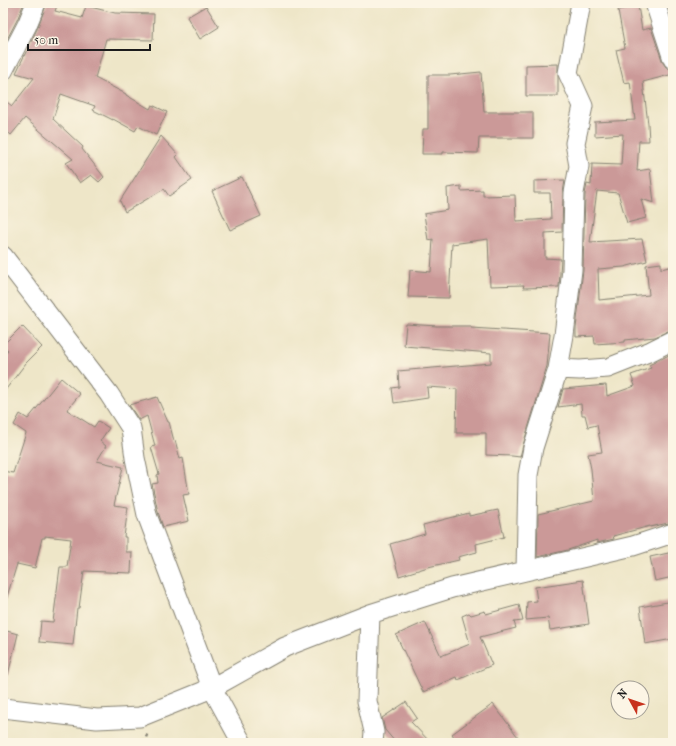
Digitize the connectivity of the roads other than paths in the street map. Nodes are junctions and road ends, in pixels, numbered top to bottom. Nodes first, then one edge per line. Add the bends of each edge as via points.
1 (36, 3) edge
2 (581, 3) edge
3 (655, 3) edge
4 (673, 59) edge
5 (3, 71) edge
6 (3, 256) edge
7 (673, 340) edge
8 (558, 369) junction
9 (673, 533) edge
10 (526, 571) junction
11 (370, 614) junction
12 (212, 688) junction
13 (3, 708) edge
14 (242, 743) edge
15 (373, 743) edge

1 - 5 street
2 - 8 street via 568,73 583,106 575,143 579,166 574,193 572,270
3 - 4 street
6 - 12 street via 109,394 131,428 147,515
7 - 8 street via 608,368
8 - 10 street via 533,448 528,475
9 - 10 street via 633,546
10 - 11 street via 452,588
11 - 12 street via 285,646
11 - 15 street via 367,701 374,732
12 - 13 street via 140,717 96,720
12 - 14 street

